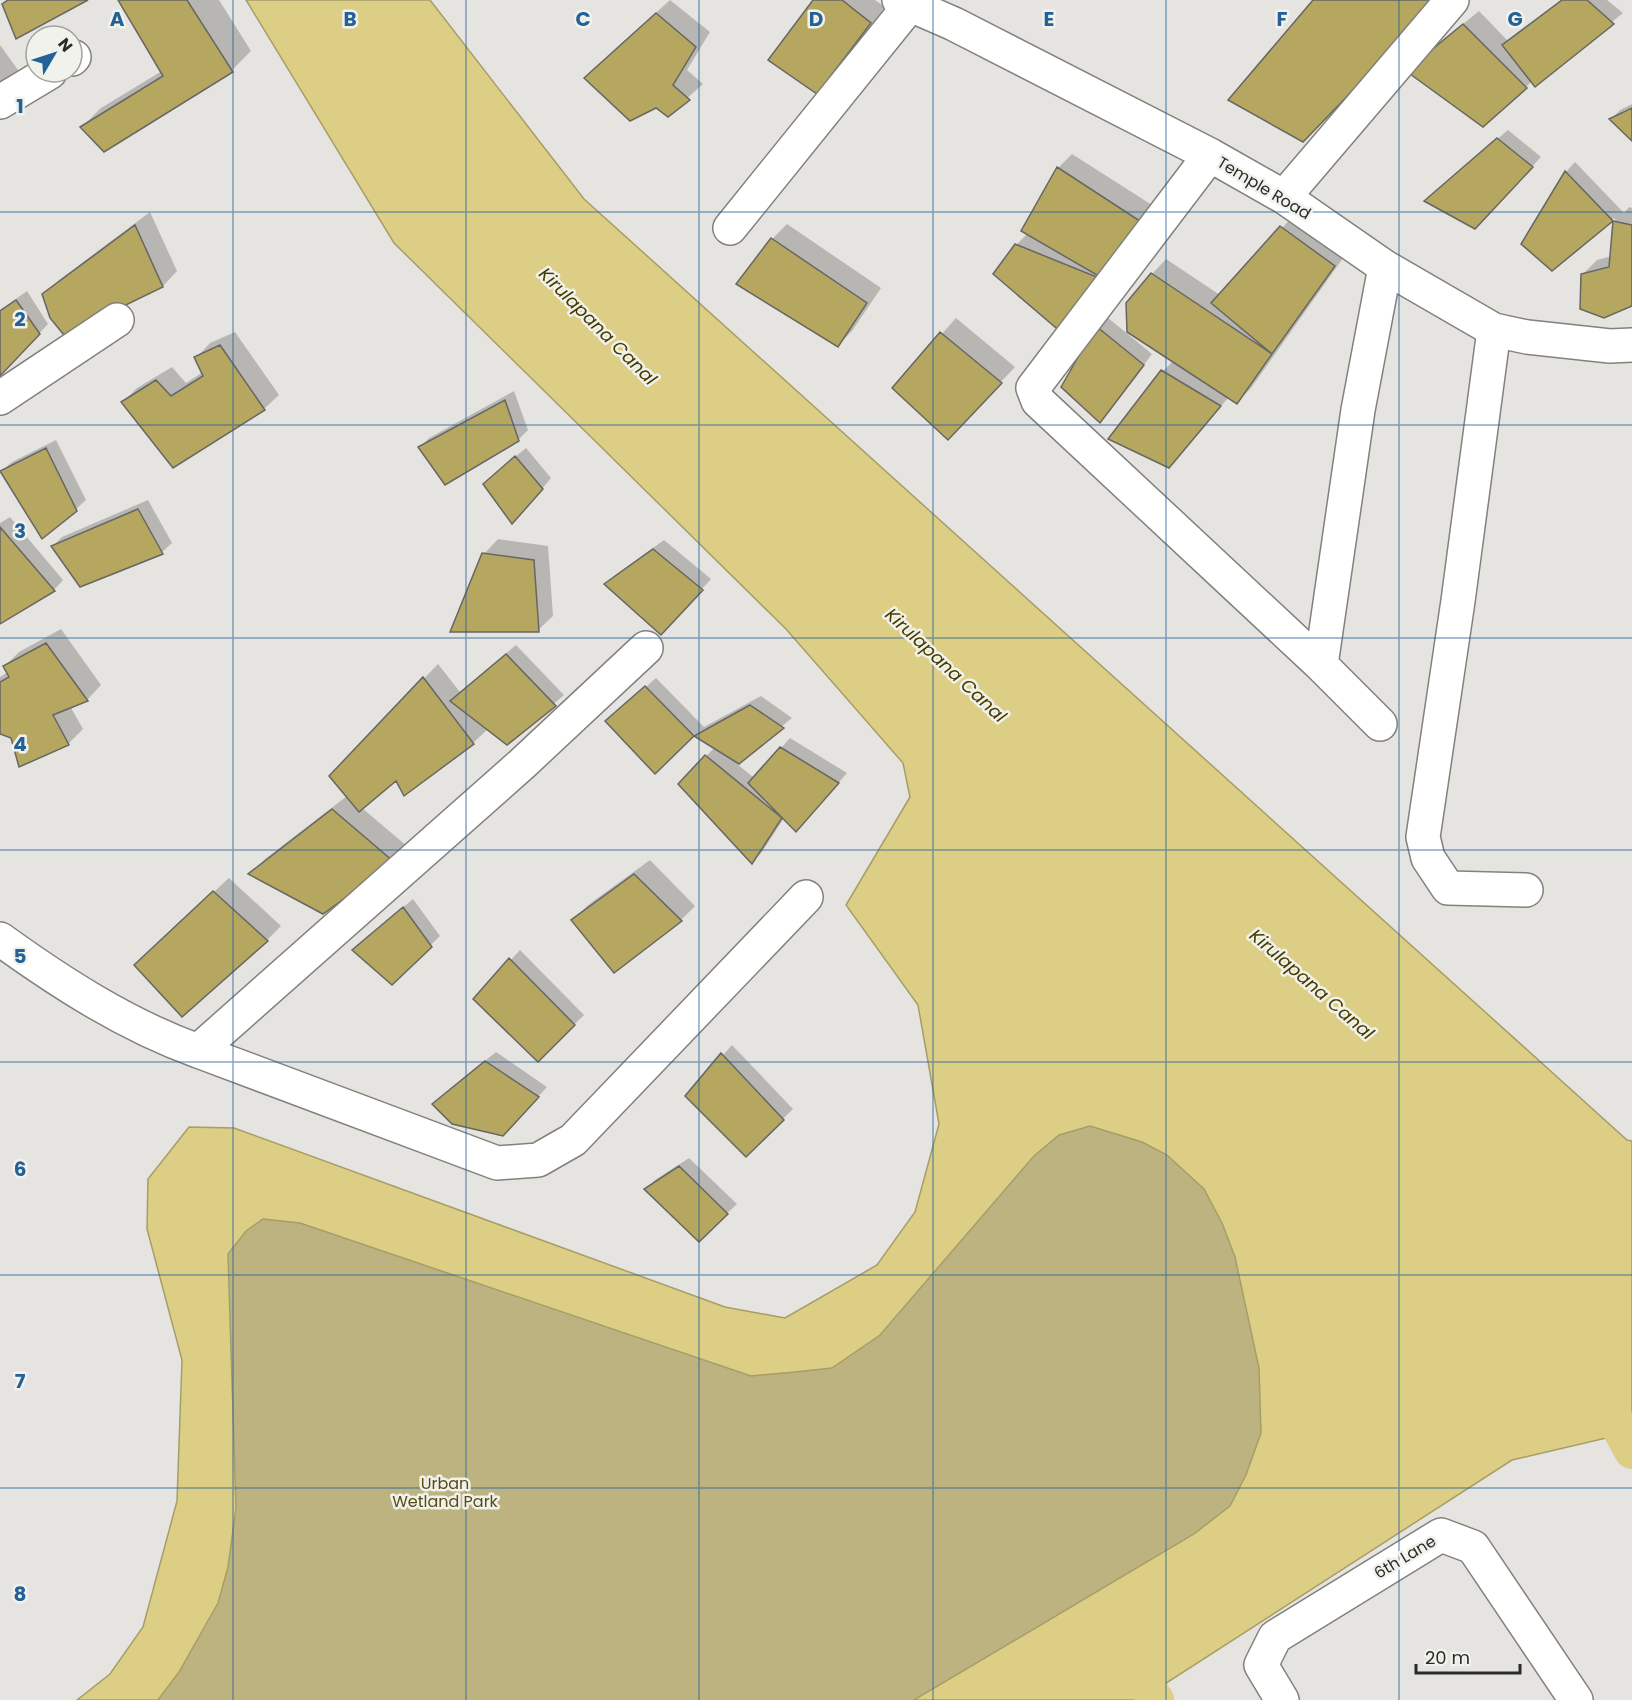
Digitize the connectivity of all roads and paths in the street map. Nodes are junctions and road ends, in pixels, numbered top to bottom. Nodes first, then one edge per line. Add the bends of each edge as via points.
1 (1452, 0) edge
2 (904, 2) edge
3 (30, 84) edge
4 (0, 102) edge
5 (1210, 155) junction
6 (1284, 197) junction
7 (730, 228) dead end
8 (1385, 267) junction
9 (117, 320) dead end
10 (1494, 330) junction
11 (1632, 345) edge
12 (0, 398) edge
13 (646, 648) dead end
14 (1321, 665) junction
15 (1380, 724) dead end
16 (1526, 890) dead end
17 (806, 897) dead end
18 (0, 939) edge
19 (198, 1051) junction
20 (1282, 1700) edge
21 (1576, 1700) edge

1 - 6 street
2 - 5 street, Temple Road
2 - 7 street
3 - 4 street
5 - 6 street, Temple Road
5 - 14 street via 1033,388 1038,401
6 - 8 street, Temple Road
8 - 10 street, Temple Road
8 - 14 street via 1358,410
9 - 12 street
10 - 11 street, Temple Road via 1527,337
10 - 16 street via 1423,837 1428,858 1448,888
13 - 19 street via 522,764
14 - 15 street
17 - 19 street via 573,1140 538,1160 497,1163
18 - 19 street via 57,980 160,1037
20 - 21 street, 6th Lane via 1261,1665 1275,1638 1441,1535 1473,1546

